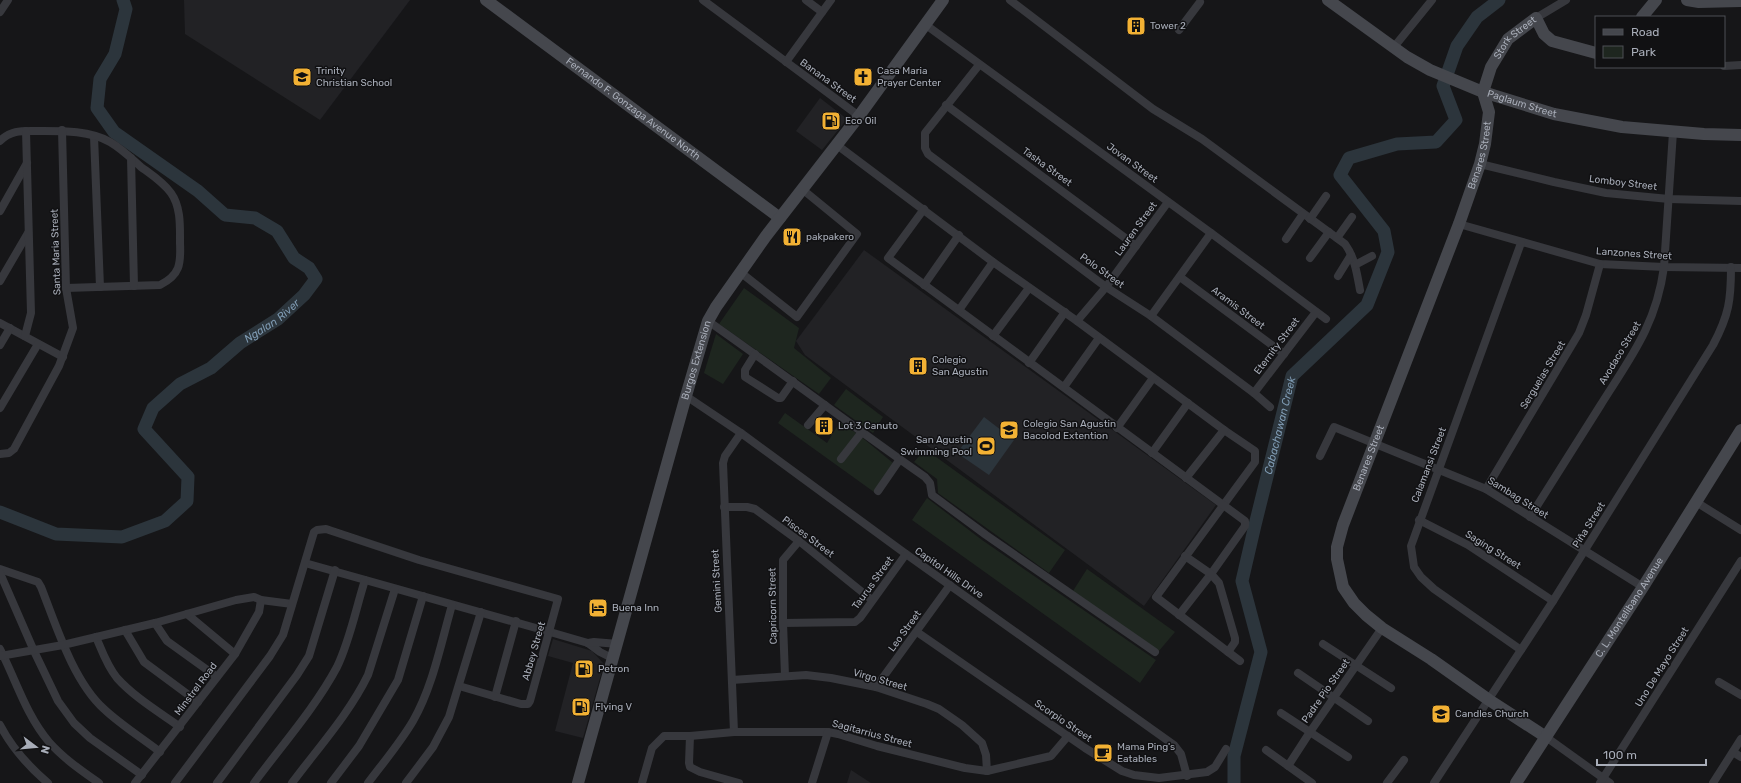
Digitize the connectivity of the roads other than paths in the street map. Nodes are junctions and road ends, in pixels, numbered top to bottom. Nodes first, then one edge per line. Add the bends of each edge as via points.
1 (8, 0) edge
2 (486, 0) edge
3 (703, 0) edge
4 (806, 0) edge
5 (831, 0) edge
6 (944, 0) edge
7 (1010, 0) edge
8 (1328, 0) edge
9 (1566, 0) edge
10 (1656, 0) edge
11 (1687, 0) edge
12 (1741, 1) edge
13 (1200, 2) dead end
14 (1428, 2) edge
15 (0, 12) edge
16 (822, 12) junction
17 (1643, 16) edge
18 (1536, 18) junction
19 (926, 25) junction
20 (1179, 30) dead end
21 (1394, 47) junction
22 (1595, 53) edge
23 (786, 62) junction
24 (979, 64) junction
25 (1725, 66) edge
26 (1741, 66) edge
27 (1483, 92) junction
28 (946, 105) junction
29 (859, 116) junction
30 (62, 130) junction
31 (26, 131) junction
32 (1673, 132) junction
33 (1741, 135) edge
34 (94, 136) junction
35 (0, 141) edge
36 (837, 144) junction
37 (131, 158) junction
38 (27, 163) junction
39 (1480, 164) junction
40 (802, 190) junction
41 (1326, 196) dead end
42 (1669, 199) junction
43 (1741, 201) edge
44 (1168, 202) junction
45 (924, 209) junction
46 (0, 211) edge
47 (1303, 214) junction
48 (1352, 217) dead end
49 (780, 218) junction
50 (1310, 219) junction
51 (1459, 224) junction
52 (28, 232) junction
53 (1329, 232) junction
54 (1211, 233) junction
55 (959, 235) junction
56 (1337, 238) junction
57 (1286, 239) dead end
58 (1521, 243) junction
59 (1136, 246) junction
60 (1352, 255) junction
61 (1372, 256) dead end
62 (1310, 258) dead end
63 (993, 262) junction
64 (1600, 264) junction
65 (1355, 265) junction
66 (1664, 267) junction
67 (1730, 267) junction
68 (1741, 268) edge
69 (740, 272) junction
70 (1338, 276) dead end
71 (1180, 277) junction
72 (0, 281) edge
73 (924, 285) junction
74 (134, 286) junction
75 (100, 287) junction
76 (1106, 287) junction
77 (66, 288) junction
78 (1029, 288) junction
79 (1360, 290) dead end
80 (959, 310) junction
81 (1065, 312) junction
82 (1316, 312) junction
83 (1151, 316) junction
84 (1326, 319) dead end
85 (708, 321) junction
86 (1077, 321) junction
87 (0, 323) edge
88 (10, 328) junction
89 (25, 336) junction
90 (993, 336) junction
91 (1099, 338) junction
92 (38, 344) junction
93 (0, 345) edge
94 (755, 354) junction
95 (1284, 354) junction
96 (63, 357) junction
97 (1029, 363) junction
98 (1153, 378) junction
99 (793, 381) junction
100 (1064, 387) junction
101 (1254, 393) junction
102 (686, 396) junction
103 (1188, 403) junction
104 (825, 405) junction
105 (1270, 407) dead end
106 (0, 408) edge
107 (808, 425) dead end
108 (1117, 428) junction
109 (1224, 430) junction
110 (1741, 430) edge
111 (862, 432) junction
112 (740, 433) junction
113 (1374, 442) junction
114 (1152, 453) junction
115 (0, 454) edge
116 (1320, 456) dead end
117 (841, 459) dead end
118 (900, 459) junction
119 (1438, 468) junction
120 (1186, 478) junction
121 (1486, 488) junction
122 (878, 491) dead end
123 (1696, 502) junction
124 (1224, 505) junction
125 (724, 507) junction
126 (1530, 517) junction
127 (1419, 520) junction
128 (1741, 530) edge
129 (798, 541) junction
130 (1585, 550) junction
131 (906, 554) junction
132 (1185, 556) junction
133 (1741, 561) edge
134 (304, 563) junction
135 (0, 569) edge
136 (335, 570) junction
137 (0, 573) edge
138 (1212, 574) junction
139 (365, 580) junction
140 (950, 585) junction
141 (1643, 587) junction
142 (395, 589) junction
143 (423, 596) junction
144 (261, 600) junction
145 (872, 600) junction
146 (1553, 601) junction
147 (292, 604) junction
148 (452, 605) junction
149 (481, 612) junction
150 (187, 614) junction
151 (1179, 615) junction
152 (516, 621) junction
153 (155, 623) junction
154 (783, 623) junction
155 (1382, 628) junction
156 (125, 630) junction
157 (550, 632) junction
158 (917, 632) junction
159 (96, 637) junction
160 (588, 643) junction
161 (618, 644) junction
162 (1323, 644) dead end
163 (63, 645) junction
164 (1521, 650) junction
165 (34, 651) junction
166 (1154, 652) dead end
167 (1228, 652) junction
168 (1, 654) edge
169 (235, 654) junction
170 (614, 659) junction
171 (1240, 661) dead end
172 (1356, 665) junction
173 (1298, 673) dead end
174 (785, 676) junction
175 (217, 678) junction
176 (732, 680) junction
177 (1719, 682) dead end
178 (459, 686) junction
179 (876, 687) junction
180 (1391, 688) dead end
181 (1741, 695) edge
182 (495, 697) junction
183 (1334, 697) junction
184 (1489, 700) junction
185 (198, 702) junction
186 (1281, 713) dead end
187 (1368, 720) dead end
188 (0, 725) edge
189 (180, 727) junction
190 (734, 732) junction
191 (828, 732) junction
192 (1310, 732) junction
193 (690, 736) junction
194 (1068, 736) junction
195 (1546, 737) junction
196 (1741, 739) edge
197 (1226, 749) dead end
198 (1266, 750) dead end
199 (160, 752) junction
200 (1733, 752) junction
201 (1348, 757) dead end
202 (1741, 757) edge
203 (1404, 760) dead end
204 (1288, 766) junction
205 (987, 771) junction
206 (142, 775) junction
207 (1187, 776) junction
208 (1605, 781) edge
209 (94, 782) edge
210 (48, 783) edge
211 (135, 783) edge
212 (175, 783) edge
213 (217, 783) edge
214 (254, 783) edge
215 (292, 783) edge
216 (331, 783) edge
217 (368, 783) edge
218 (406, 783) edge
219 (578, 783) edge
220 (642, 783) edge
221 (739, 783) edge
222 (812, 783) edge
223 (1312, 783) edge
224 (1387, 783) edge
225 (1434, 783) edge
226 (1516, 783) edge
227 (1713, 783) edge

1 - 15 street
2 - 49 street, Fernando F. Gonzaga Avenue North
3 - 23 street, Banana Street
4 - 16 street
5 - 16 street, Banana Street
6 - 19 street, Burgos Extension
7 - 47 street via 1153,109 1202,139
8 - 21 street, Paglaum Street
9 - 18 street, Stork Street
10 - 17 street
11 - 12 street
13 - 20 street
14 - 21 street
16 - 23 street, Banana Street
18 - 22 street via 1544,34 1552,41
18 - 27 street, Stork Street via 1508,39 1491,66
19 - 24 street, Jovan Street
19 - 29 street, Burgos Extension
21 - 27 street, Paglaum Street via 1430,70
23 - 29 street, Banana Street
24 - 28 street
24 - 44 street, Jovan Street
25 - 26 street
27 - 32 street, Paglaum Street via 1580,120
27 - 39 street, Benares Street via 1489,112
28 - 59 street, Tasha Street
28 - 76 street, Polo Street via 925,133 925,148 928,154
29 - 36 street, Burgos Extension
30 - 31 street
30 - 34 street
30 - 77 street, Santa Maria Street
31 - 35 street via 15,131
31 - 38 street
32 - 33 street, Paglaum Street
32 - 42 street, Avodaco Street
34 - 37 street via 109,141
34 - 75 street
36 - 40 street, Burgos Extension
36 - 45 street
37 - 74 street
37 - 74 street via 171,193 180,216 179,267 176,273 160,285
38 - 46 street
38 - 52 street
39 - 42 street, Lomboy Street via 1606,193
39 - 51 street, Benares Street
40 - 49 street, Burgos Extension
40 - 69 street via 857,234 804,308 797,317
41 - 50 street
42 - 43 street, Lomboy Street
42 - 66 street, Avodaco Street
44 - 54 street, Jovan Street
44 - 59 street, Lauren Street
45 - 55 street
45 - 73 street via 888,258
47 - 50 street
47 - 57 street
48 - 56 street
49 - 69 street, Burgos Extension
50 - 53 street
51 - 58 street, Lanzones Street
51 - 113 street, Benares Street
52 - 72 street
52 - 89 street via 31,313
53 - 56 street
53 - 62 street
54 - 71 street
54 - 82 street, Jovan Street
55 - 63 street
55 - 73 street
56 - 60 street via 1345,244
58 - 64 street, Lanzones Street
58 - 119 street, Calamansi Street
59 - 76 street, Lauren Street
60 - 65 street
60 - 70 street
61 - 65 street
63 - 78 street
63 - 80 street
64 - 66 street, Lanzones Street
64 - 121 street, Serguelas Street via 1579,333
65 - 79 street
66 - 67 street, Lanzones Street
66 - 126 street, Avodaco Street via 1656,307 1638,347
67 - 68 street, Lanzones Street
67 - 130 street, Piña Street via 1730,300 1727,315 1714,345
69 - 85 street, Burgos Extension
71 - 83 street
71 - 95 street, Aramis Street
73 - 80 street
74 - 75 street
75 - 77 street
76 - 83 street, Polo Street
76 - 86 street, Lauren Street
77 - 96 street, Santa Maria Street via 73,328
78 - 81 street
78 - 90 street
80 - 90 street
81 - 86 street
81 - 97 street
82 - 84 street, Jovan Street
82 - 95 street, Eternity Street
83 - 101 street, Polo Street
85 - 94 street
85 - 102 street, Burgos Extension
86 - 91 street
87 - 88 street
88 - 89 street
88 - 93 street
89 - 92 street
90 - 97 street
91 - 98 street
91 - 100 street
92 - 96 street
92 - 106 street
94 - 99 street
94 - 99 street via 745,370 745,377 778,398 781,398
95 - 101 street, Eternity Street
96 - 115 street, Santa Maria Street via 14,449 9,453
97 - 100 street
98 - 103 street
98 - 108 street
99 - 104 street
100 - 108 street
101 - 105 street, Polo Street
102 - 112 street, Capitol Hills Drive
102 - 161 street, Burgos Extension
103 - 109 street
103 - 114 street
104 - 107 street
104 - 111 street
108 - 114 street
109 - 120 street
109 - 124 street via 1255,451 1256,457
110 - 123 street, C. L. Montelibano Avenue
111 - 117 street
111 - 118 street
112 - 125 street, Gemini Street via 723,463
112 - 131 street, Capitol Hills Drive
113 - 116 street, Sambag Street via 1334,427
113 - 119 street, Sambag Street
113 - 155 street, Benares Street via 1343,525 1336,558 1343,587 1354,603
114 - 120 street
118 - 122 street
118 - 166 street via 929,481 935,498
119 - 121 street, Sambag Street
119 - 127 street, Calamansi Street
120 - 124 street
121 - 126 street, Sambag Street
123 - 128 street
123 - 141 street, C. L. Montelibano Avenue
124 - 132 street
124 - 138 street via 1245,521 1245,526
125 - 129 street, Pisces Street via 754,509
125 - 176 street, Gemini Street
126 - 130 street, Sambag Street
127 - 146 street, Saging Street via 1468,545
127 - 164 street, Calamansi Street via 1411,546 1414,567 1420,577
129 - 145 street, Pisces Street
129 - 154 street, Capricorn Street via 783,560
130 - 141 street, Sambag Street
130 - 146 street, Piña Street
131 - 140 street, Capitol Hills Drive
131 - 145 street, Taurus Street
132 - 138 street
132 - 151 street via 1156,597
133 - 208 street, Uno De Mayo Street
134 - 136 street
134 - 147 street
134 - 157 street, Abbey Street via 314,532 326,529 419,560 558,599
135 - 163 street via 38,582
136 - 139 street
136 - 213 street via 309,656
137 - 165 street
138 - 151 street
138 - 167 street via 1223,592 1235,638
139 - 142 street
139 - 214 street via 337,666 321,693
140 - 158 street, Leo Street
140 - 207 street, Capitol Hills Drive via 1174,746 1181,754
141 - 195 street, C. L. Montelibano Avenue
142 - 143 street
142 - 215 street via 363,684
143 - 148 street
143 - 216 street via 395,685 359,746
144 - 147 street
144 - 150 street via 254,597 236,600
144 - 169 street, Minstrel Road via 259,612
145 - 154 street, Taurus Street via 855,622
146 - 164 street, Piña Street
147 - 212 street via 282,635 270,656
148 - 149 street
148 - 217 street via 424,697 413,720
149 - 152 street
149 - 178 street
150 - 153 street
150 - 169 street
151 - 167 street
152 - 157 street
152 - 182 street
153 - 156 street
153 - 175 street via 167,642
154 - 174 street, Capricorn Street
155 - 172 street, Padre Pio Street
155 - 184 street, Benares Street
156 - 159 street
156 - 185 street via 144,662
157 - 160 street
157 - 182 street, Abbey Street via 528,704
158 - 179 street, Leo Street
158 - 194 street, Scorpio Street
159 - 163 street
159 - 189 street via 117,678
160 - 161 street
160 - 170 street
161 - 170 street, Burgos Extension
162 - 172 street
163 - 165 street
163 - 199 street via 87,690 103,709
164 - 184 street, Piña Street
165 - 168 street
165 - 206 street via 58,701 74,723 90,738
167 - 171 street
168 - 209 street via 30,715 49,742
169 - 175 street, Minstrel Road
170 - 219 street, Burgos Extension
172 - 180 street
172 - 183 street, Padre Pio Street
173 - 183 street
174 - 176 street, Virgo Street
174 - 179 street, Virgo Street via 806,675
175 - 185 street, Minstrel Road
176 - 190 street, Gemini Street
177 - 181 street
178 - 182 street
178 - 218 street via 441,733
179 - 205 street, Virgo Street via 939,709 962,725 982,744
183 - 187 street
183 - 192 street, Padre Pio Street
184 - 195 street, Benares Street
184 - 225 street, Piña Street
185 - 189 street, Minstrel Road
186 - 192 street
188 - 210 street via 12,746
189 - 199 street, Minstrel Road
190 - 191 street, Sagitarrius Street
190 - 193 street, Sagitarrius Street
191 - 205 street, Sagitarrius Street via 965,768
191 - 222 street
192 - 201 street
192 - 204 street, Padre Pio Street
193 - 220 street, Sagitarrius Street via 664,736 656,743 652,748
193 - 221 street via 690,768
194 - 205 street, Sagitarrius Street via 1051,756
194 - 207 street, Scorpio Street via 1134,776
195 - 208 street
195 - 226 street, C. L. Montelibano Avenue
196 - 200 street
197 - 207 street, Scorpio Street via 1211,770
198 - 204 street
199 - 206 street, Minstrel Road
200 - 202 street
200 - 227 street
203 - 224 street
204 - 223 street
206 - 211 street, Minstrel Road

